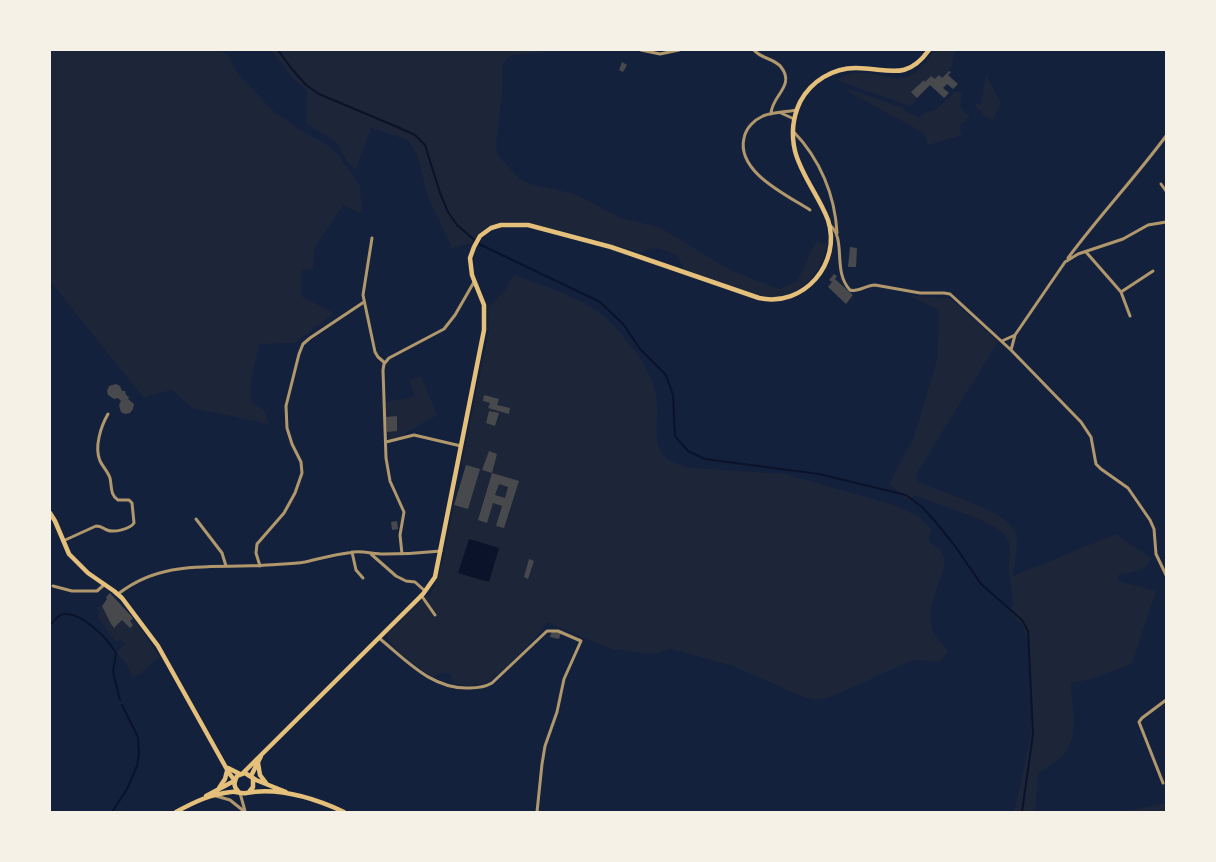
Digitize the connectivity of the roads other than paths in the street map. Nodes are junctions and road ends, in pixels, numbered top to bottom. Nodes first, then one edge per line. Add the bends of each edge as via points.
1 (641, 50) edge
2 (679, 50) edge
3 (754, 50) edge
4 (929, 50) edge
5 (797, 110) junction
6 (781, 113) junction
7 (771, 114) junction
8 (794, 119) junction
9 (793, 130) junction
10 (1166, 136) edge
11 (1161, 184) dead end
12 (1166, 191) edge
13 (810, 210) dead end
14 (1166, 222) edge
15 (830, 225) junction
16 (372, 238) dead end
17 (837, 238) junction
18 (1086, 252) junction
19 (1065, 262) junction
20 (1153, 271) dead end
21 (474, 282) junction
22 (1121, 292) junction
23 (364, 302) junction
24 (1130, 316) dead end
25 (1015, 335) junction
26 (1002, 341) junction
27 (1011, 350) junction
28 (385, 363) junction
29 (108, 414) dead end
30 (386, 442) junction
31 (462, 446) junction
32 (50, 513) edge
33 (196, 518) dead end
34 (62, 540) junction
35 (441, 551) junction
36 (352, 552) junction
37 (370, 553) junction
38 (402, 554) junction
39 (226, 566) junction
40 (260, 566) junction
41 (1166, 575) edge
42 (363, 578) dead end
43 (104, 584) junction
44 (53, 586) dead end
45 (425, 591) junction
46 (118, 594) junction
47 (421, 595) junction
48 (435, 615) dead end
49 (378, 637) junction
50 (1166, 700) edge
51 (268, 746) junction
52 (223, 762) junction
53 (258, 762) junction
54 (227, 769) junction
55 (241, 774) junction
56 (252, 777) junction
57 (234, 781) junction
58 (1163, 783) dead end
59 (268, 784) junction
60 (219, 788) junction
61 (239, 792) junction
62 (248, 792) junction
63 (292, 794) junction
64 (203, 798) junction
65 (176, 812) edge
66 (245, 812) edge
67 (344, 812) edge
68 (537, 812) edge

1 - 2 street via 660,54
3 - 7 street via 779,64 786,77 785,86 772,104
4 - 5 main road via 916,64 900,71 853,68 829,74 809,90
5 - 6 street
5 - 8 main road
6 - 7 street
6 - 8 street
7 - 13 street via 758,118 747,130 743,142 746,159 765,180
8 - 9 main road
9 - 15 main road via 797,158
9 - 17 street via 812,155 830,190
10 - 19 street
11 - 12 street
14 - 18 street via 1148,225 1121,240
15 - 17 street
15 - 21 main road via 830,248 817,278 795,295 770,300 749,296 629,252 516,224 497,226 477,240 470,262
16 - 23 street
17 - 26 street via 842,275 850,290 875,285 920,293 950,294
18 - 19 street
18 - 22 street
19 - 25 street
20 - 22 street
21 - 28 street via 444,329
21 - 31 main road via 484,305 485,326
22 - 24 street
23 - 28 street via 376,354
23 - 40 street via 301,347 285,414 302,474 284,513 257,544 255,550
25 - 26 street
25 - 27 street
26 - 27 street
27 - 41 street via 1081,422 1091,437 1098,467 1124,484 1134,496 1152,525 1156,554
28 - 30 street
29 - 34 street via 100,436 99,457 114,496 132,503 134,524 130,528 110,531 96,526
30 - 31 street via 412,435
30 - 38 street via 389,476 404,512 400,535
31 - 35 main road
32 - 34 main road
33 - 39 street via 220,550
34 - 43 main road via 67,552
35 - 38 street
35 - 45 main road via 435,577
36 - 37 street
36 - 40 street via 306,562
36 - 42 street via 356,570
37 - 38 street
37 - 45 street via 396,576 416,583
39 - 40 street
39 - 46 street via 191,566 165,571 135,582
43 - 44 street via 97,591 72,591
43 - 46 main road
45 - 47 main road
46 - 52 main road via 159,649
47 - 48 street
47 - 49 main road
49 - 51 main road
49 - 68 street via 431,679 446,686 465,688 479,688 492,683 547,631 558,631 581,642 564,678 544,752
50 - 58 street via 1139,722
51 - 53 main road
51 - 55 main road
52 - 54 main road
52 - 55 main road via 230,770
53 - 56 main road
53 - 59 main road via 260,775
54 - 57 main road
54 - 60 main road
55 - 56 main road
55 - 57 main road
56 - 59 main road
56 - 62 main road via 253,787
57 - 60 main road
57 - 61 main road
59 - 63 main road
60 - 64 main road
61 - 62 main road
61 - 64 main road
61 - 66 street
62 - 63 main road
62 - 66 street
63 - 67 main road
64 - 65 main road
64 - 66 street via 228,798

